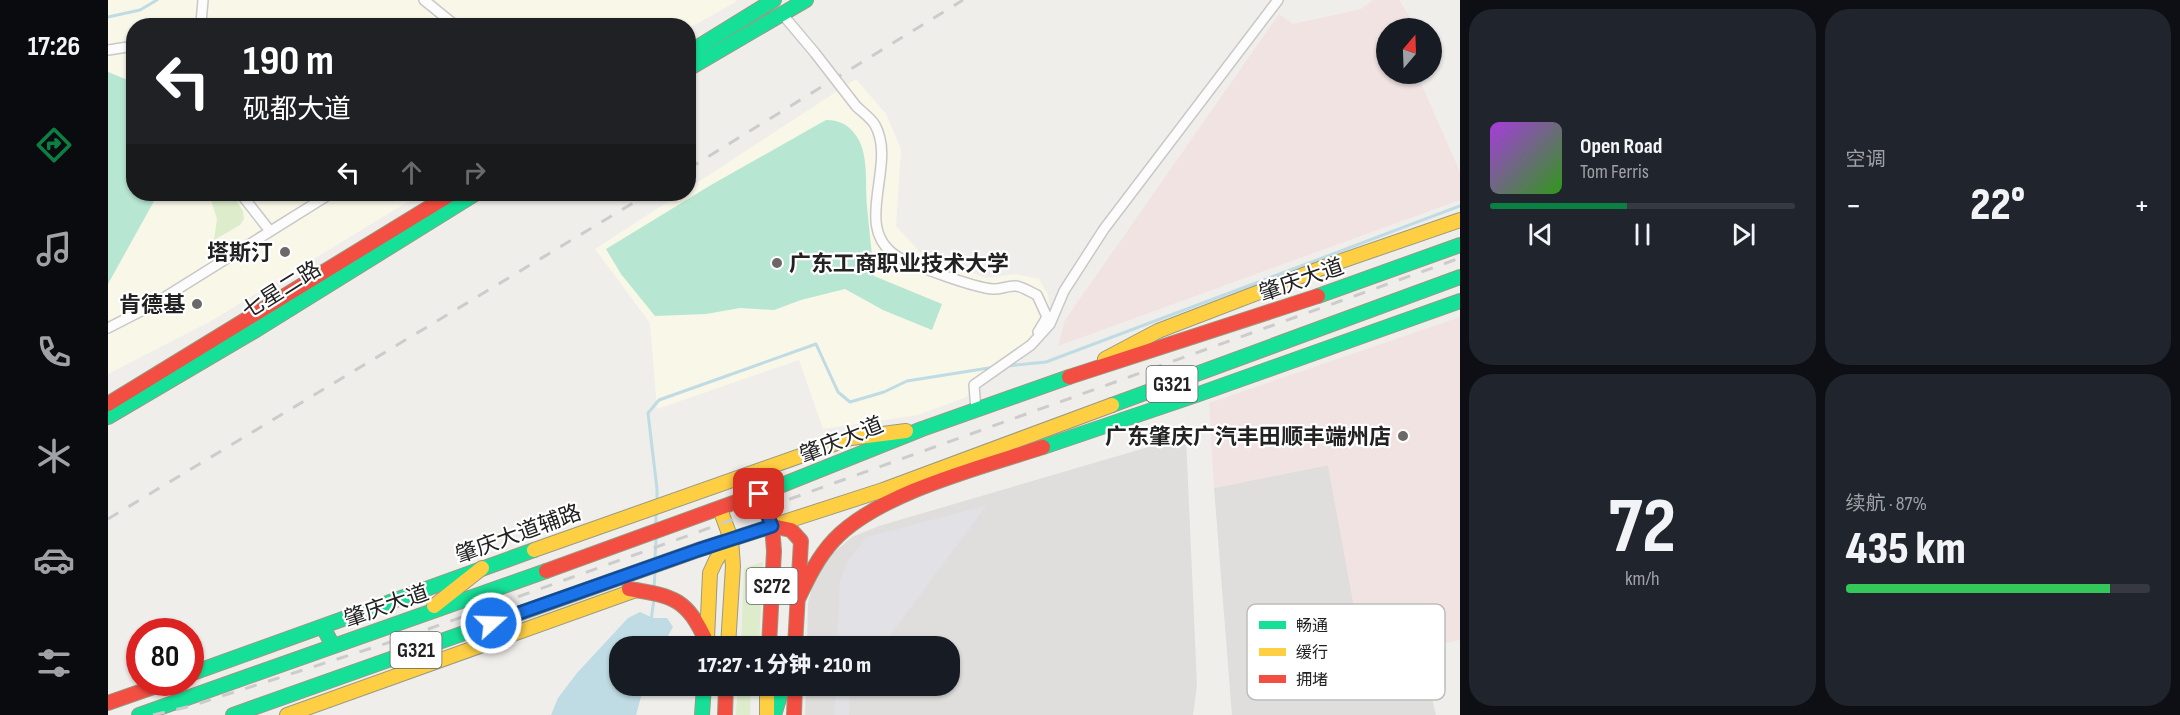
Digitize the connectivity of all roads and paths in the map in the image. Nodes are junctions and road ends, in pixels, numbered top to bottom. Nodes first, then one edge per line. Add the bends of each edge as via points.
1 (204, 0) edge
2 (424, 0) edge
3 (774, 0) edge
4 (806, 0) edge
5 (1278, 0) edge
6 (783, 15) junction
7 (200, 18) edge
8 (446, 18) edge
9 (126, 47) edge
10 (696, 48) edge
11 (108, 50) edge
12 (696, 64) edge
13 (246, 201) edge
14 (319, 201) edge
15 (449, 201) edge
16 (450, 201) edge
17 (1460, 220) edge
18 (270, 231) junction
19 (1460, 245) edge
20 (1460, 277) edge
21 (1460, 301) edge
22 (108, 328) edge
23 (1031, 345) junction
24 (1080, 372) junction
25 (108, 404) edge
26 (975, 410) junction
27 (108, 417) edge
28 (922, 429) junction
29 (956, 463) junction
30 (921, 488) junction
31 (883, 490) junction
32 (759, 494) junction
33 (720, 509) junction
34 (772, 526) junction
35 (731, 539) junction
36 (482, 568) junction
37 (598, 585) junction
38 (636, 591) junction
39 (798, 599) junction
40 (424, 614) junction
41 (556, 618) junction
42 (323, 627) junction
43 (702, 636) edge
44 (706, 636) edge
45 (729, 636) edge
46 (770, 636) edge
47 (796, 636) edge
48 (333, 646) junction
49 (204, 669) edge
50 (130, 696) edge
51 (703, 696) edge
52 (726, 696) edge
53 (767, 696) edge
54 (780, 696) edge
55 (795, 696) edge
56 (108, 704) edge
57 (139, 715) edge
58 (233, 715) edge
59 (288, 715) edge
60 (702, 715) edge
61 (725, 715) edge
62 (767, 715) edge
63 (774, 715) edge
64 (794, 715) edge

1 - 7 street
2 - 8 street
3 - 10 main road
4 - 6 main road
5 - 23 street via 1123,201 1064,291 1050,324
6 - 12 main road
6 - 23 street, bridge via 875,124 882,143 875,214 884,244 898,256 966,283 993,289 1015,286 1037,295 1047,316
9 - 11 street
13 - 18 street
14 - 18 street
15 - 25 main road, 七星二路
16 - 27 main road, 七星二路 via 256,330
17 - 24 main road via 1158,331
18 - 22 street via 149,307
19 - 24 main road, 肇庆大道 / G321 via 1281,309
20 - 29 main road, G321
21 - 30 main road
23 - 26 street via 974,385
24 - 26 main road, 肇庆大道 / G321
26 - 28 main road, 肇庆大道 / G321
28 - 32 main road, 肇庆大道 / G321
28 - 36 main road, 肇庆大道辅路 via 851,438
29 - 30 main road
29 - 31 main road, G321
30 - 31 main road
30 - 39 main road via 866,515 834,540
31 - 34 main road, G321
32 - 33 main road, 肇庆大道 / G321
32 - 34 main road, S272
33 - 35 main road, S272
33 - 40 main road, 肇庆大道 / G321
34 - 35 main road, G321
34 - 39 main road via 791,530 801,542
34 - 46 main road, S272
35 - 37 main road, G321
35 - 44 main road via 710,573
35 - 45 main road, S272
36 - 40 main road
36 - 42 main road, 肇庆大道辅路
37 - 38 main road
37 - 41 main road
37 - 58 main road, G321
38 - 41 main road
38 - 43 main road via 663,594 684,605
39 - 47 main road
40 - 48 main road, 肇庆大道 / G321
41 - 59 main road
42 - 48 main road
42 - 49 main road, 肇庆大道辅路
48 - 57 main road, 肇庆大道 / G321
50 - 56 main road
51 - 60 main road
52 - 61 main road
53 - 62 main road
54 - 63 main road
55 - 64 main road

